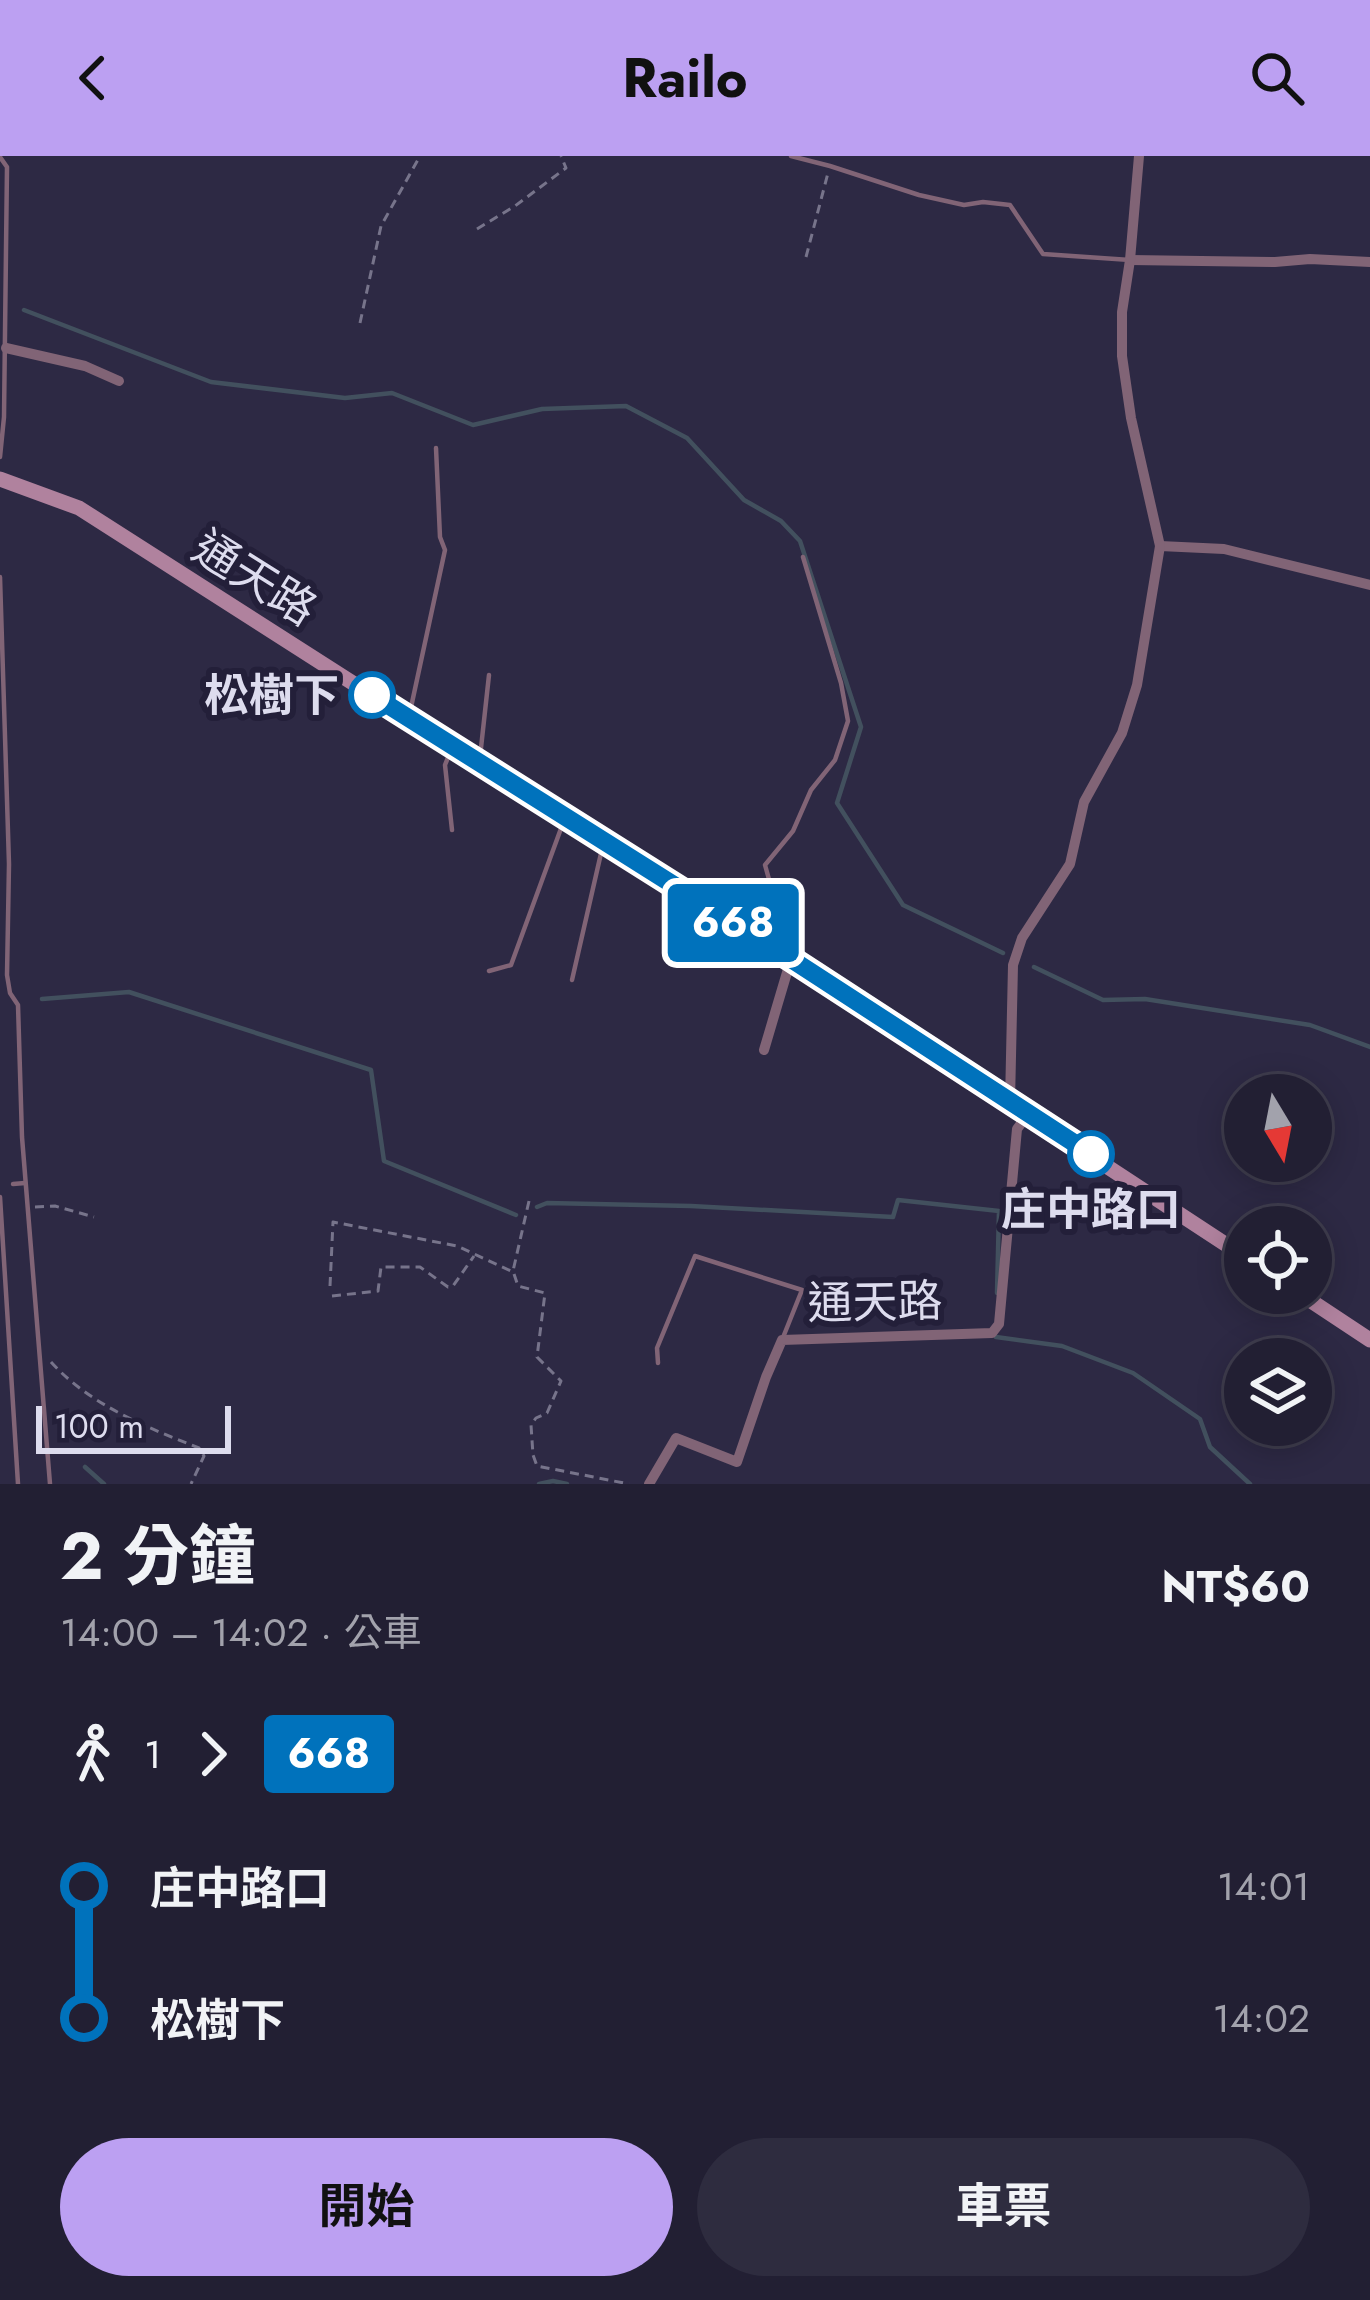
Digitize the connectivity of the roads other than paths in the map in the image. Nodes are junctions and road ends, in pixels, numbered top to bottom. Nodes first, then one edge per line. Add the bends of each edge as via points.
1 (791, 156) edge
2 (1139, 156) edge
3 (0, 157) edge
4 (1130, 260) junction
5 (1370, 262) edge
6 (6, 348) junction
7 (119, 381) dead end
8 (436, 448) dead end
9 (0, 457) edge
10 (0, 479) edge
11 (1160, 546) junction
12 (803, 557) dead end
13 (0, 577) edge
14 (1370, 584) edge
15 (489, 676) dead end
16 (408, 717) junction
17 (453, 745) junction
18 (481, 763) junction
19 (565, 818) junction
20 (452, 830) dead end
21 (604, 843) junction
22 (784, 955) junction
23 (489, 971) dead end
24 (572, 980) dead end
25 (764, 1050) dead end
26 (1010, 1102) junction
27 (1029, 1113) junction
28 (13, 1184) dead end
29 (25, 1184) junction
30 (0, 1197) edge
31 (1224, 1243) edge
32 (1331, 1314) edge
33 (782, 1340) junction
34 (1370, 1340) edge
35 (658, 1363) dead end
36 (18, 1484) edge
37 (50, 1484) edge
38 (649, 1484) edge

1 - 4 lane via 919,195 1010,206 1043,254
2 - 4 street
3 - 6 lane via 7,167
4 - 5 street
4 - 11 street via 1122,356
6 - 7 street
6 - 9 lane
8 - 16 lane via 445,550
10 - 16 street, 通天路 via 79,508
11 - 14 street via 1224,549
11 - 26 street via 1122,733 1084,802 1070,865 1013,965
12 - 22 lane via 848,721 835,760 765,865
13 - 29 lane via 8,975 18,1004
15 - 18 lane
16 - 17 street, 通天路
17 - 18 street, 通天路
17 - 20 lane via 445,765
18 - 19 street, 通天路
19 - 21 street, 通天路
19 - 23 lane via 511,965
21 - 22 street, 通天路
21 - 24 lane
22 - 25 street
22 - 26 street, 通天路
26 - 27 street, 通天路
27 - 31 street, 通天路
27 - 33 street, 通天路 via 1017,1130 992,1333
28 - 29 lane
29 - 37 lane
30 - 36 lane
32 - 34 street
33 - 35 lane via 802,1290 695,1256
33 - 38 street, 通天路 via 737,1462 676,1438

